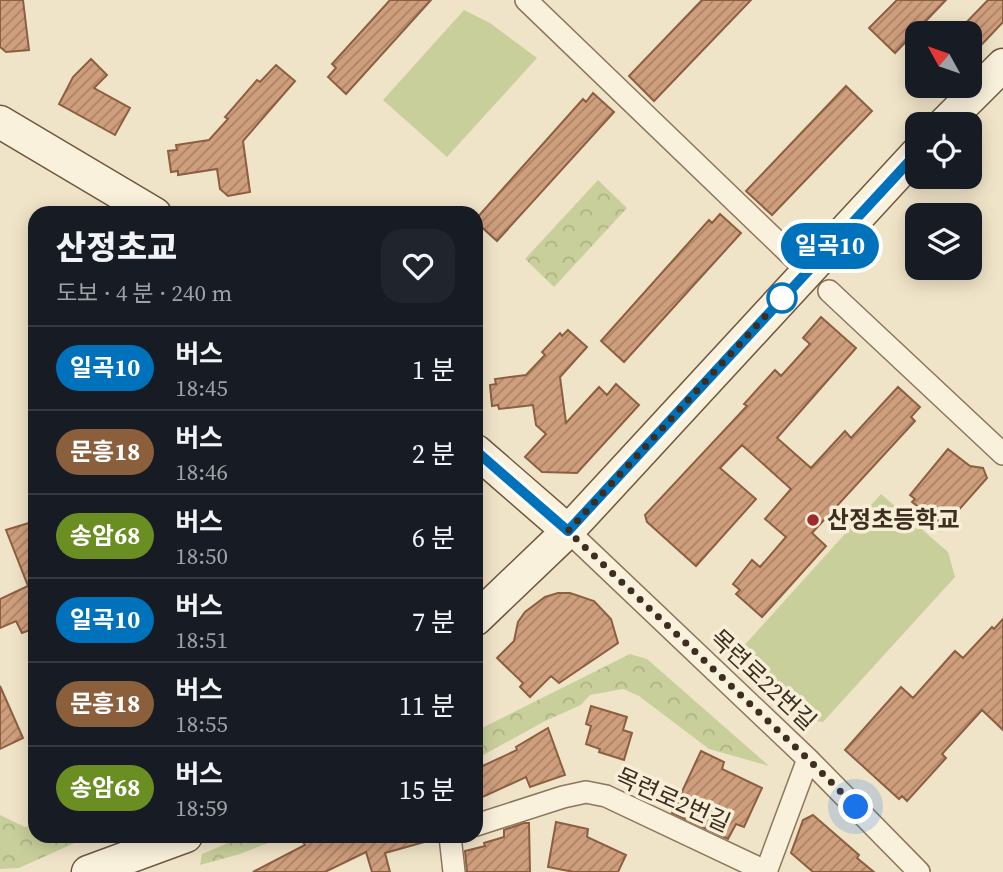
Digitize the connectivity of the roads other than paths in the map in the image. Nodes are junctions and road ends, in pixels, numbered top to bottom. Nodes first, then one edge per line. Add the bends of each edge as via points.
1 (526, 0) edge
2 (1003, 65) edge
3 (956, 112) edge
4 (0, 122) edge
5 (905, 166) edge
6 (142, 206) edge
7 (794, 258) dead end
8 (829, 291) dead end
9 (1003, 454) edge
10 (483, 457) edge
11 (568, 531) junction
12 (483, 612) edge
13 (808, 759) junction
14 (483, 823) edge
15 (168, 843) edge
16 (451, 843) edge
17 (95, 871) edge
18 (454, 872) edge
19 (766, 872) edge
20 (919, 872) edge

1 - 7 street
2 - 3 main road
4 - 6 main road
5 - 11 main road
8 - 9 street
10 - 11 main road
11 - 12 main road
11 - 13 street, 목련로22번길
13 - 19 street
13 - 20 street, 목련로22번길
14 - 19 street, 목련로2번길 via 586,792 607,796
15 - 17 main road
16 - 18 street

